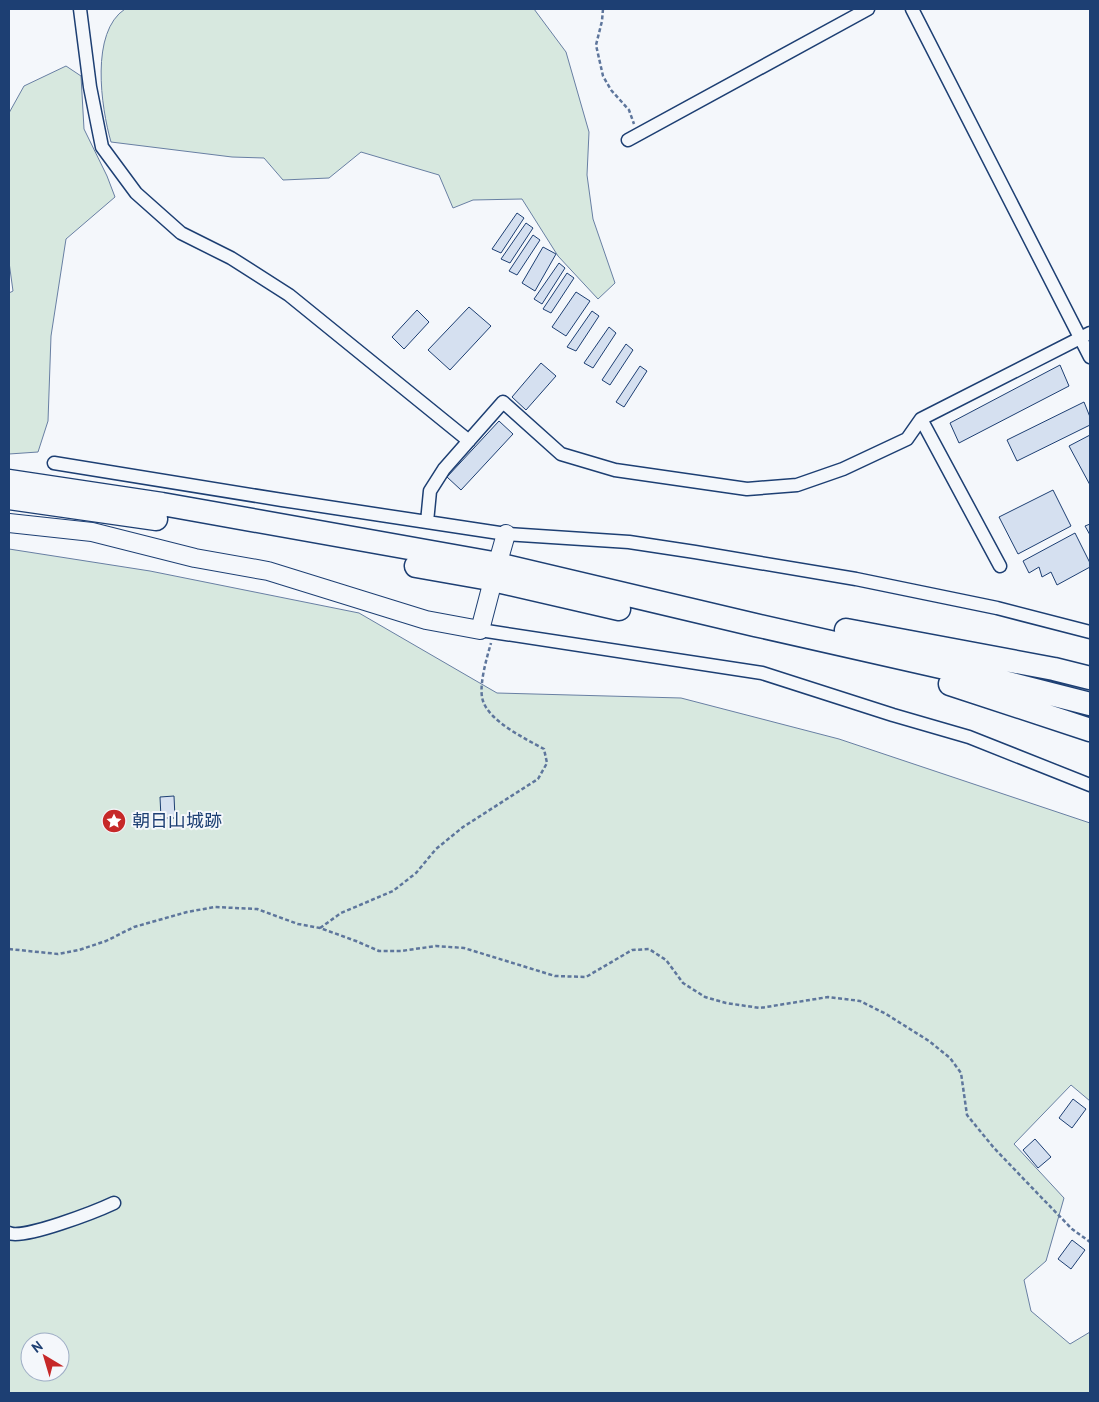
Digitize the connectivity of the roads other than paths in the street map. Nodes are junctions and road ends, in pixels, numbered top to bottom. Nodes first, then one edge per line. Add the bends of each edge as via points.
1 (80, 9) edge
2 (868, 9) edge
3 (912, 9) edge
4 (633, 138) road end
5 (1086, 336) edge
6 (1090, 357) edge
7 (921, 419) junction
8 (469, 441) junction
9 (54, 463) dead end
10 (9, 481) edge
11 (9, 498) edge
12 (427, 522) junction
13 (9, 523) edge
14 (506, 534) junction
15 (500, 555) dead end
16 (1000, 566) dead end
17 (491, 588) dead end
18 (662, 603) junction
19 (487, 631) junction
20 (1090, 632) edge
21 (1090, 678) edge
22 (950, 684) junction
23 (1090, 704) edge
24 (1090, 719) edge
25 (1090, 730) edge
26 (1090, 785) edge
27 (114, 1203) dead end
28 (9, 1233) edge

1 - 8 street via 102,147 136,193 181,233 231,258 289,295
2 - 4 street
3 - 5 street
5 - 6 street
5 - 7 street
7 - 8 street via 907,439 843,469 797,485 748,489 615,470 561,454 503,402
7 - 16 street
8 - 12 street via 430,491
9 - 12 street
10 - 18 highway via 162,504 493,563
11 - 22 highway via 158,519 484,578
12 - 14 street
13 - 19 street via 92,532 195,558 268,571 426,620
14 - 15 street
14 - 20 street via 628,542 856,579 997,608
17 - 19 street
18 - 21 highway via 779,618
18 - 23 highway
19 - 26 street via 762,673 970,737
22 - 24 highway
22 - 25 highway
27 - 28 street via 48,1227 14,1236

